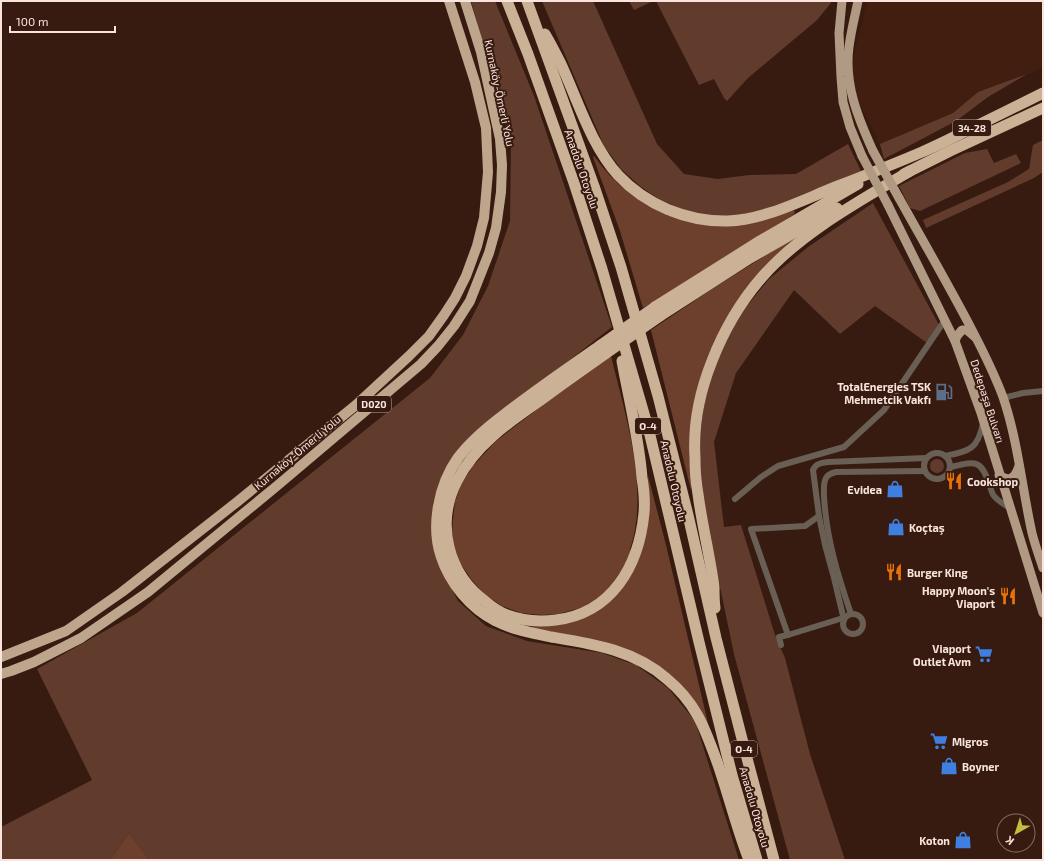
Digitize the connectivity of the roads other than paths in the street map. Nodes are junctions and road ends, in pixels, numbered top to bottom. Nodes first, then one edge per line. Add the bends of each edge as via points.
1 (449, 1) edge
2 (465, 1) edge
3 (507, 1) edge
4 (527, 1) edge
5 (842, 1) edge
6 (858, 1) edge
7 (1043, 93) edge
8 (1043, 108) edge
9 (901, 160) junction
10 (910, 171) junction
11 (658, 311) junction
12 (614, 313) junction
13 (945, 320) junction
14 (976, 338) junction
15 (955, 341) junction
16 (603, 349) junction
17 (1043, 391) edge
18 (1003, 398) junction
19 (983, 421) junction
20 (945, 456) junction
21 (926, 458) junction
22 (821, 463) junction
23 (1019, 466) junction
24 (950, 467) junction
25 (925, 471) junction
26 (999, 475) junction
27 (814, 477) junction
28 (827, 477) junction
29 (735, 499) dead end
30 (1010, 508) junction
31 (819, 516) junction
32 (1043, 568) edge
33 (1043, 613) edge
34 (851, 614) junction
35 (843, 619) junction
36 (788, 635) junction
37 (716, 638) junction
38 (781, 645) dead end
39 (1, 657) edge
40 (1, 674) edge
41 (749, 860) edge
42 (757, 860) edge
43 (774, 860) edge

1 - 39 highway, Kurnaköy-Ömerli Yolu / D020 via 475,82 486,128 488,172 484,218 477,246 466,276 444,315 429,336 356,405 243,498 122,592 66,631
2 - 40 highway, Kurnaköy-Ömerli Yolu / D020 via 481,52 500,139 502,165 496,228 489,253 470,301 454,326 421,364 148,592 81,638 34,662
3 - 12 highway, Anadolu Otoyolu / O-4 via 574,182
4 - 9 highway via 561,64 603,156 618,175 640,194 669,210 697,219 728,221 757,216 797,204
4 - 37 highway, Anadolu Otoyolu / O-4 via 621,267 658,396
5 - 13 main road, Dedepaşa Bulvarı, bridge via 839,33 841,77 843,102 850,127 862,156
6 - 14 main road, Dedepaşa Bulvarı, bridge via 849,48 849,73 853,100 861,124 873,151
7 - 9 highway, 34-28 via 923,152
8 - 10 highway, 34-28
9 - 11 highway via 778,230
10 - 11 highway via 868,189
10 - 37 highway via 841,213 802,240 776,263 740,305 714,355 701,394 695,456 698,494 714,586
11 - 16 highway, bridge
12 - 16 highway via 642,467 644,513 639,544 619,585 612,594 592,609 567,619 552,621 537,622 506,615 472,591 456,567 449,551 445,521 449,500 456,482 480,447
12 - 42 highway, Anadolu Otoyolu / O-4 via 649,430 728,760
13 - 15 main road, Dedepaşa Bulvarı
13 - 29 street via 884,410 844,447 778,466
14 - 15 main road via 967,330 962,330
14 - 18 main road, Dedepaşa Bulvarı
15 - 19 main road, Dedepaşa Bulvarı
16 - 41 highway via 527,397 483,431 458,458 443,487 439,502 436,533 438,549 452,581 464,597 496,622 532,633 609,648 633,657 668,679 696,711 709,738
17 - 18 street
18 - 23 main road, Dedepaşa Bulvarı
19 - 20 street via 980,434 971,448
19 - 26 main road, Dedepaşa Bulvarı
20 - 21 street via 937,453
20 - 24 street
21 - 22 street
21 - 25 street
22 - 27 street via 814,467
22 - 28 street via 829,470
23 - 26 main road via 1016,475 1011,478
23 - 32 main road, Dedepaşa Bulvarı
24 - 25 street via 950,472 939,479 930,478
24 - 30 street via 976,464 985,472 994,497
25 - 28 street via 836,472
26 - 30 main road, Dedepaşa Bulvarı
27 - 28 street via 819,480
27 - 31 street
28 - 34 street via 824,485 829,535
30 - 33 main road, Dedepaşa Bulvarı
31 - 35 street
31 - 36 street via 805,526 751,529
34 - 35 street
34 - 35 street via 858,615 863,620 863,627 859,633 852,635 846,632 842,624
35 - 36 street
36 - 38 street via 779,637
37 - 43 highway, Anadolu Otoyolu / O-4

